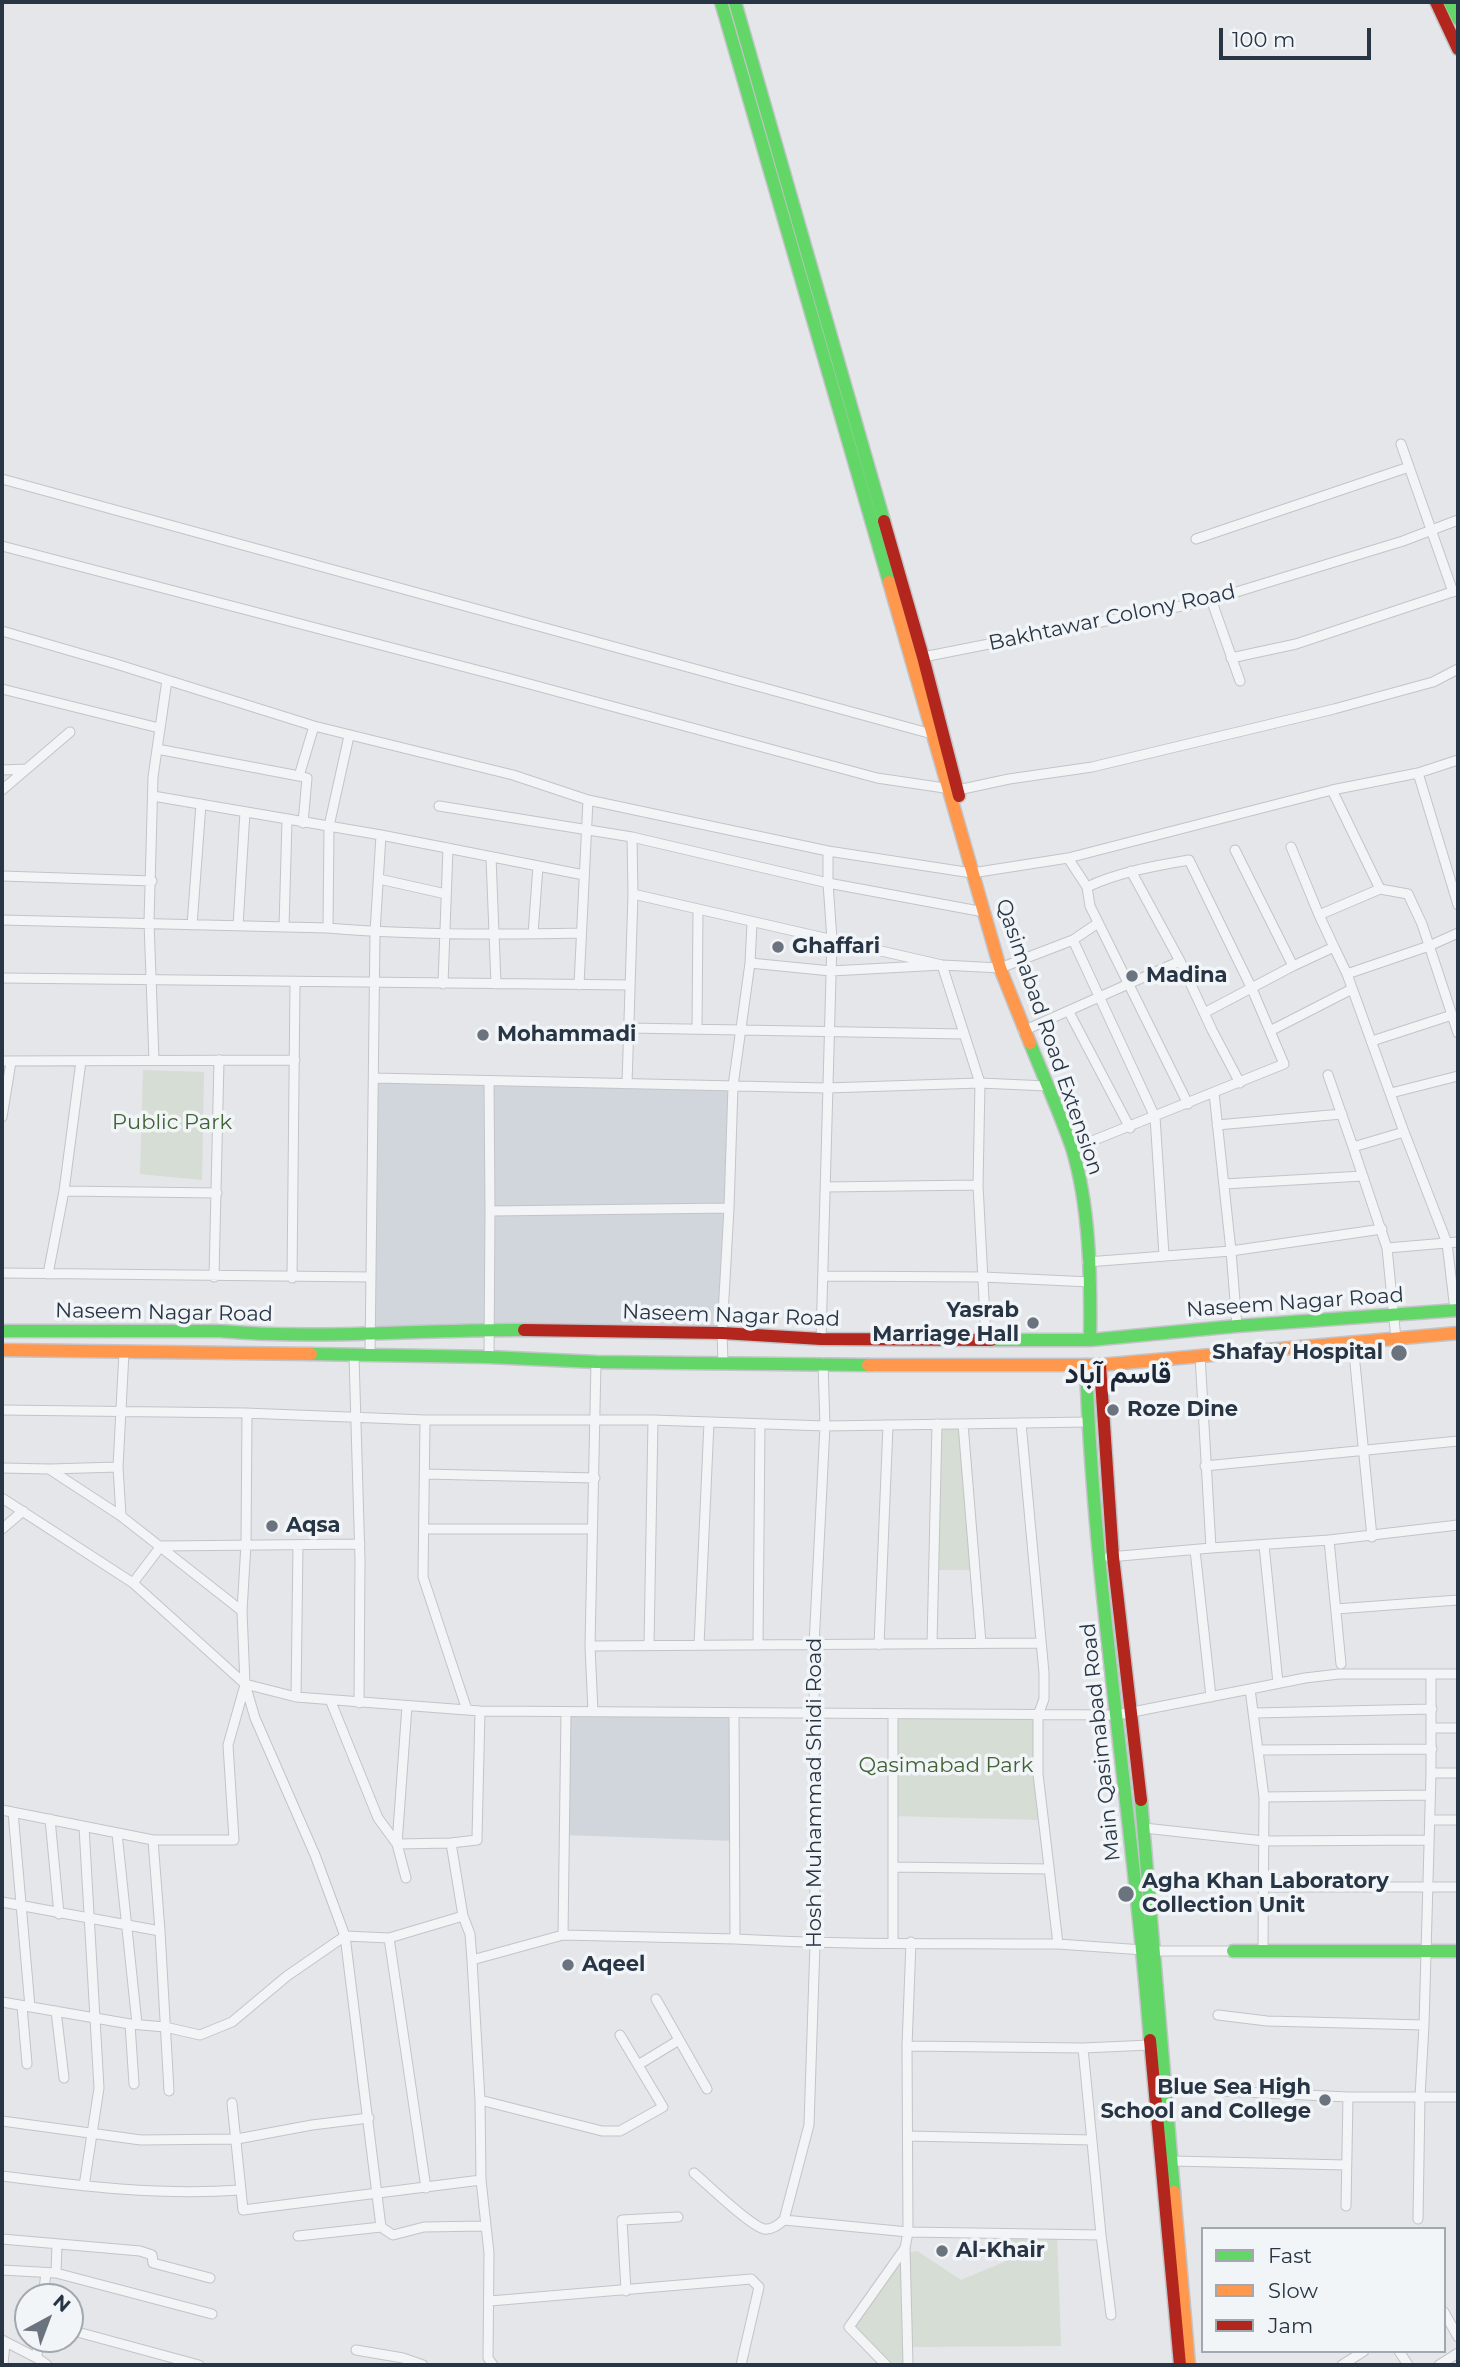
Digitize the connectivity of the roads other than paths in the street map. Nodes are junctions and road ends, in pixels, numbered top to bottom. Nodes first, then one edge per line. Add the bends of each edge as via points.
1 (721, 2) edge
2 (735, 2) edge
3 (1436, 2) edge
4 (1450, 2) edge
5 (1458, 19) edge
6 (1458, 48) edge
7 (1401, 444) dead end
8 (1409, 467) junction
9 (2, 479) edge
10 (1458, 520) edge
11 (1430, 530) junction
12 (1196, 539) dead end
13 (2, 546) edge
14 (1455, 591) edge
15 (1211, 600) junction
16 (2, 631) edge
17 (923, 657) junction
18 (1230, 659) junction
19 (1458, 669) edge
20 (167, 680) junction
21 (1240, 681) dead end
22 (2, 689) edge
23 (314, 726) junction
24 (159, 728) junction
25 (69, 732) dead end
26 (932, 734) junction
27 (349, 736) junction
28 (156, 749) junction
29 (1458, 760) edge
30 (26, 769) junction
31 (2, 770) edge
32 (1418, 773) junction
33 (299, 776) junction
34 (953, 789) junction
35 (2, 790) edge
36 (1332, 790) junction
37 (153, 796) junction
38 (588, 800) junction
39 (201, 804) junction
40 (439, 806) dead end
41 (245, 812) junction
42 (287, 820) junction
43 (303, 823) junction
44 (329, 826) junction
45 (587, 831) junction
46 (381, 835) junction
47 (632, 837) junction
48 (1291, 847) dead end
49 (448, 848) junction
50 (1235, 850) dead end
51 (828, 851) junction
52 (491, 857) junction
53 (1068, 858) junction
54 (538, 866) junction
55 (1131, 872) junction
56 (972, 873) junction
57 (584, 875) junction
58 (2, 876) edge
59 (379, 879) junction
60 (152, 881) junction
61 (828, 883) junction
62 (1087, 887) junction
63 (1380, 889) junction
64 (446, 894) junction
65 (633, 894) junction
66 (1458, 905) edge
67 (698, 910) junction
68 (984, 912) junction
69 (1319, 915) junction
70 (2, 920) edge
71 (149, 922) junction
72 (752, 923) junction
73 (1098, 923) junction
74 (192, 925) junction
75 (238, 926) junction
76 (284, 926) junction
77 (328, 928) junction
78 (375, 932) junction
79 (444, 932) junction
80 (581, 933) junction
81 (1458, 933) edge
82 (494, 934) junction
83 (533, 934) junction
84 (832, 940) junction
85 (1073, 940) junction
86 (1429, 946) junction
87 (1334, 947) junction
88 (1180, 961) junction
89 (750, 963) junction
90 (942, 965) junction
91 (1293, 966) junction
92 (1000, 968) junction
93 (831, 971) junction
94 (1347, 974) junction
95 (2, 978) edge
96 (150, 980) junction
97 (295, 983) junction
98 (375, 983) junction
99 (443, 984) junction
100 (496, 984) junction
101 (1129, 984) junction
102 (579, 985) junction
103 (630, 985) junction
104 (1252, 989) junction
105 (1352, 989) junction
106 (1099, 998) junction
107 (1069, 1012) junction
108 (1205, 1013) junction
109 (1452, 1015) junction
110 (629, 1028) junction
111 (697, 1029) junction
112 (741, 1030) junction
113 (829, 1031) junction
114 (1023, 1031) junction
115 (1270, 1031) junction
116 (1458, 1033) edge
117 (964, 1034) junction
118 (1372, 1041) junction
119 (154, 1060) junction
120 (219, 1060) junction
121 (295, 1060) junction
122 (6, 1061) edge
123 (81, 1061) junction
124 (1328, 1074) dead end
125 (1458, 1076) edge
126 (374, 1078) junction
127 (489, 1081) junction
128 (980, 1083) junction
129 (1240, 1083) junction
130 (627, 1084) junction
131 (733, 1086) junction
132 (1047, 1086) junction
133 (827, 1088) junction
134 (1214, 1093) junction
135 (1391, 1093) junction
136 (1188, 1104) junction
137 (1342, 1114) junction
138 (2, 1117) edge
139 (1155, 1117) junction
140 (1217, 1125) junction
141 (1130, 1128) junction
142 (1404, 1132) junction
143 (1353, 1147) junction
144 (1072, 1149) junction
145 (1363, 1175) junction
146 (1224, 1184) junction
147 (978, 1185) junction
148 (826, 1187) junction
149 (64, 1191) junction
150 (217, 1193) junction
151 (729, 1208) junction
152 (490, 1211) junction
153 (1382, 1229) junction
154 (1458, 1242) edge
155 (1447, 1243) junction
156 (1387, 1248) junction
157 (1231, 1251) junction
158 (1164, 1255) junction
159 (1087, 1262) junction
160 (2, 1273) edge
161 (48, 1274) junction
162 (823, 1276) junction
163 (215, 1277) junction
164 (370, 1277) junction
165 (983, 1277) junction
166 (292, 1278) junction
167 (1091, 1282) junction
168 (1457, 1310) edge
169 (1395, 1314) junction
170 (1262, 1324) junction
171 (1237, 1326) junction
172 (488, 1330) junction
173 (2, 1331) edge
174 (722, 1333) junction
175 (1458, 1333) edge
176 (369, 1335) junction
177 (986, 1338) junction
178 (821, 1339) junction
179 (1396, 1339) junction
180 (1090, 1340) junction
181 (1353, 1343) junction
182 (2, 1350) edge
183 (1264, 1350) junction
184 (124, 1352) junction
185 (1199, 1355) junction
186 (354, 1356) junction
187 (370, 1356) junction
188 (489, 1357) junction
189 (596, 1362) junction
190 (723, 1362) junction
191 (823, 1363) junction
192 (1086, 1364) junction
193 (1100, 1364) junction
194 (2, 1410) edge
195 (120, 1413) junction
196 (247, 1414) junction
197 (356, 1416) junction
198 (425, 1420) junction
199 (653, 1420) junction
200 (594, 1421) junction
201 (709, 1422) junction
202 (1088, 1422) junction
203 (1021, 1423) junction
204 (760, 1424) junction
205 (937, 1424) junction
206 (962, 1424) junction
207 (888, 1425) junction
208 (825, 1426) junction
209 (1458, 1441) edge
210 (1364, 1451) junction
211 (1205, 1466) junction
212 (118, 1467) junction
213 (2, 1468) edge
214 (48, 1469) junction
215 (425, 1474) junction
216 (595, 1478) junction
217 (2, 1498) edge
218 (23, 1511) junction
219 (121, 1516) junction
220 (1458, 1525) edge
221 (2, 1529) edge
222 (424, 1529) junction
223 (592, 1530) junction
224 (1372, 1537) junction
225 (1329, 1541) junction
226 (246, 1544) junction
227 (359, 1544) junction
228 (298, 1545) junction
229 (1264, 1545) junction
230 (161, 1546) junction
231 (1211, 1548) junction
232 (1195, 1550) junction
233 (1107, 1557) junction
234 (133, 1583) junction
235 (1458, 1600) edge
236 (1336, 1609) junction
237 (242, 1611) junction
238 (981, 1643) junction
239 (1041, 1643) junction
240 (932, 1644) junction
241 (649, 1645) junction
242 (699, 1645) junction
243 (879, 1645) junction
244 (590, 1646) junction
245 (758, 1646) junction
246 (814, 1646) junction
247 (1341, 1664) dead end
248 (1458, 1674) edge
249 (1431, 1675) junction
250 (1279, 1683) junction
251 (245, 1684) junction
252 (1250, 1689) junction
253 (296, 1697) junction
254 (1211, 1697) junction
255 (331, 1702) junction
256 (359, 1703) junction
257 (407, 1706) junction
258 (1432, 1709) junction
259 (467, 1710) junction
260 (480, 1712) junction
261 (566, 1712) junction
262 (593, 1712) junction
263 (734, 1713) junction
264 (813, 1713) junction
265 (1255, 1713) junction
266 (893, 1714) junction
267 (1038, 1715) junction
268 (1124, 1715) junction
269 (1432, 1728) junction
270 (1458, 1728) edge
271 (1432, 1749) junction
272 (1259, 1750) junction
273 (1432, 1773) junction
274 (1458, 1773) edge
275 (1430, 1795) junction
276 (1264, 1797) junction
277 (2, 1810) edge
278 (13, 1812) junction
279 (50, 1819) junction
280 (1430, 1820) junction
281 (1458, 1820) edge
282 (84, 1827) junction
283 (1144, 1828) junction
284 (117, 1833) junction
285 (153, 1840) junction
286 (1264, 1840) junction
287 (1428, 1840) junction
288 (451, 1843) junction
289 (397, 1844) junction
290 (893, 1867) junction
291 (1049, 1869) junction
292 (406, 1878) dead end
293 (1264, 1887) junction
294 (1458, 1887) edge
295 (1428, 1888) junction
296 (2, 1902) edge
297 (21, 1905) junction
298 (59, 1914) junction
299 (463, 1916) junction
300 (90, 1919) junction
301 (127, 1926) junction
302 (160, 1931) junction
303 (563, 1935) junction
304 (345, 1936) junction
305 (389, 1938) junction
306 (735, 1938) junction
307 (893, 1942) junction
308 (911, 1942) junction
309 (815, 1944) junction
310 (1058, 1944) junction
311 (1148, 1950) junction
312 (1425, 1950) junction
313 (1233, 1951) joint
314 (1263, 1951) junction
315 (1458, 1951) edge
316 (472, 1959) junction
317 (656, 1998) dead end
318 (2, 2002) edge
319 (26, 2007) junction
320 (56, 2011) junction
321 (1218, 2015) dead end
322 (94, 2017) junction
323 (133, 2024) junction
324 (1424, 2025) junction
325 (165, 2027) junction
326 (620, 2035) dead end
327 (680, 2040) junction
328 (1150, 2045) junction
329 (907, 2046) junction
330 (1083, 2048) junction
331 (27, 2064) dead end
332 (638, 2065) junction
333 (64, 2078) dead end
334 (134, 2084) dead end
335 (707, 2089) dead end
336 (169, 2091) dead end
337 (1221, 2091) dead end
338 (1348, 2097) junction
339 (1420, 2097) junction
340 (1458, 2097) edge
341 (480, 2100) junction
342 (232, 2103) dead end
343 (369, 2118) junction
344 (2, 2121) edge
345 (90, 2134) junction
346 (908, 2136) junction
347 (237, 2139) junction
348 (1092, 2140) junction
349 (1172, 2161) junction
350 (1346, 2165) junction
351 (694, 2173) dead end
352 (2, 2176) edge
353 (481, 2180) junction
354 (84, 2186) junction
355 (426, 2188) junction
356 (240, 2189) junction
357 (377, 2193) junction
358 (1346, 2206) dead end
359 (678, 2217) dead end
360 (1418, 2219) dead end
361 (783, 2220) junction
362 (485, 2226) junction
363 (381, 2227) junction
364 (908, 2232) junction
365 (1101, 2235) junction
366 (298, 2236) dead end
367 (2, 2239) edge
368 (57, 2244) junction
369 (905, 2248) junction
370 (2, 2270) edge
371 (51, 2273) junction
372 (210, 2278) dead end
373 (48, 2283) edge
374 (626, 2291) junction
375 (490, 2301) junction
376 (212, 2314) dead end
377 (1111, 2315) dead end
378 (1446, 2316) edge
379 (84, 2334) edge
380 (1458, 2337) edge
381 (4, 2341) edge
382 (356, 2350) dead end
383 (37, 2353) edge
384 (1361, 2353) edge
385 (1458, 2353) edge
386 (37, 2358) junction
387 (488, 2363) edge
388 (199, 2364) edge
389 (3, 2365) edge
390 (47, 2365) edge
391 (423, 2365) edge
392 (741, 2365) edge
393 (886, 2365) edge
394 (908, 2365) edge
395 (1180, 2365) edge
396 (1189, 2365) edge
397 (1342, 2365) edge
398 (1439, 2365) edge

1 - 26 main road
2 - 17 main road
3 - 6 main road
4 - 5 main road
7 - 8 street
8 - 11 street
8 - 12 street
9 - 26 street
10 - 11 street, Bakhtawar Colony Road
11 - 14 street
11 - 15 street, Bakhtawar Colony Road
13 - 34 street via 877,778
14 - 18 street via 1296,644
15 - 17 street, Bakhtawar Colony Road
15 - 18 street
16 - 20 street
17 - 34 main road
18 - 21 street
19 - 34 street via 1433,681 1308,715 1091,767
20 - 23 street
20 - 24 street
22 - 24 street
23 - 27 street
23 - 33 street
24 - 28 street
25 - 30 street
26 - 34 main road
27 - 38 street via 513,775
27 - 44 street
28 - 33 street
28 - 37 street
29 - 32 street
30 - 31 street
30 - 35 street
32 - 36 street
32 - 66 street
33 - 43 street via 307,778
34 - 56 main road, Qasimabad Road Extension
36 - 53 street
36 - 63 street
37 - 39 street
37 - 60 street
38 - 45 street
38 - 51 street
39 - 41 street
39 - 74 street
40 - 45 street
41 - 42 street
41 - 75 street
42 - 43 street
42 - 76 street
43 - 44 street
44 - 46 street
44 - 77 street
45 - 47 street
45 - 57 street
46 - 49 street
46 - 59 street
47 - 61 street
47 - 65 street
48 - 69 street
49 - 52 street
49 - 64 street
50 - 91 street
51 - 56 street
51 - 61 street
52 - 54 street
52 - 82 street
53 - 56 street
53 - 62 street
54 - 57 street
54 - 83 street
55 - 62 street
55 - 88 street
55 - 104 street via 1189,860
56 - 68 main road, Qasimabad Road Extension
57 - 80 street
58 - 60 street
59 - 64 street
59 - 78 street
60 - 71 street
61 - 68 street
61 - 84 street
62 - 73 street
63 - 69 street
63 - 86 street via 1408,894
64 - 79 street
65 - 67 street
65 - 103 street
67 - 72 street
67 - 111 street
68 - 92 main road, Qasimabad Road Extension
69 - 87 street
70 - 71 street
71 - 74 street
71 - 96 street
72 - 84 street
72 - 89 street
73 - 85 street
73 - 101 street
74 - 75 street
75 - 76 street
76 - 77 street
77 - 78 street
78 - 79 street
78 - 98 street
79 - 82 street
79 - 99 street
80 - 83 street
80 - 102 street
81 - 86 street
82 - 83 street
82 - 100 street
84 - 90 street
84 - 93 street
85 - 92 street
85 - 106 street
86 - 94 street
86 - 109 street
87 - 91 street
87 - 94 street
88 - 101 street
88 - 108 street
89 - 93 street
89 - 112 street
90 - 92 street
90 - 93 street
90 - 117 street
91 - 104 street
92 - 114 main road, Qasimabad Road Extension
93 - 113 street
94 - 105 street
95 - 96 street
96 - 97 street
96 - 119 street
97 - 98 street
97 - 121 street
98 - 99 street
98 - 126 street
99 - 100 street
100 - 102 street
101 - 106 street
101 - 136 street
102 - 103 street
103 - 110 street
104 - 108 street
104 - 115 street
105 - 115 street
105 - 118 street
106 - 107 street
106 - 139 street
107 - 114 street
107 - 141 street
108 - 129 street
109 - 116 street
109 - 118 street
110 - 111 street
110 - 130 street
111 - 112 street
112 - 113 street
112 - 131 street
113 - 117 street
113 - 133 street
114 - 132 main road, Qasimabad Road Extension
115 - 129 street via 1284,1065
117 - 128 street
118 - 135 street
119 - 120 street
119 - 123 street
120 - 121 street
120 - 150 street
121 - 166 street
122 - 123 street
122 - 138 street
123 - 149 street
124 - 137 street
125 - 135 street
126 - 127 street
126 - 164 street
127 - 130 street
127 - 152 street
128 - 132 street
128 - 133 street
128 - 147 street
129 - 134 street
130 - 131 street
131 - 133 street
131 - 151 street
132 - 144 main road, Qasimabad Road Extension
133 - 148 street
134 - 136 street
134 - 140 street
135 - 142 street
136 - 139 street
137 - 140 street
137 - 143 street
139 - 141 street
139 - 158 street
140 - 146 street
141 - 144 street
142 - 143 street
142 - 155 street
143 - 145 street
144 - 159 main road, Qasimabad Road Extension via 1082,1188
145 - 146 street
145 - 153 street
146 - 157 street
147 - 148 street
147 - 165 street
148 - 162 street
149 - 150 street
149 - 161 street
150 - 163 street
151 - 152 street
151 - 174 street
152 - 172 street
153 - 156 street
153 - 157 street
154 - 155 street
155 - 156 street
155 - 168 street
156 - 169 street
157 - 158 street
157 - 171 street
158 - 159 street
159 - 167 main road, Qasimabad Road Extension
160 - 161 street
161 - 163 street
162 - 165 street
162 - 178 street
163 - 166 street
164 - 166 street
164 - 176 street
165 - 167 street
165 - 177 street
167 - 180 main road, Qasimabad Road Extension
168 - 169 main road, Naseem Nagar Road
169 - 170 main road, Naseem Nagar Road
169 - 179 street
170 - 171 main road, Naseem Nagar Road
170 - 183 main road
171 - 180 main road, Naseem Nagar Road
172 - 174 main road, Naseem Nagar Road
172 - 176 main road, Naseem Nagar Road
172 - 188 street
173 - 176 main road, Naseem Nagar Road
174 - 178 main road, Naseem Nagar Road
174 - 190 street
175 - 179 main road, Naseem Nagar Road
176 - 187 street
177 - 178 main road, Naseem Nagar Road
177 - 180 main road, Naseem Nagar Road
178 - 191 main road
179 - 181 main road, Naseem Nagar Road
181 - 183 main road, Naseem Nagar Road
181 - 210 street
182 - 184 main road, Naseem Nagar Road
183 - 185 main road, Naseem Nagar Road
184 - 186 main road, Naseem Nagar Road
184 - 195 street
185 - 193 main road, Naseem Nagar Road
185 - 211 street
186 - 187 main road, Naseem Nagar Road
186 - 197 street
187 - 188 main road, Naseem Nagar Road
188 - 189 main road, Naseem Nagar Road
189 - 190 main road, Naseem Nagar Road
189 - 200 street
190 - 191 main road, Naseem Nagar Road
191 - 192 main road, Naseem Nagar Road
191 - 208 street, Hosh Muhammad Shidi Road
192 - 193 main road, Naseem Nagar Road
192 - 202 main road, Main Qasimabad Road
193 - 233 main road, Main Qasimabad Road
194 - 195 street
195 - 196 street
195 - 212 street
196 - 197 street
196 - 226 street
197 - 198 street
197 - 227 street
198 - 200 street
198 - 215 street
199 - 200 street
199 - 201 street
199 - 241 street
200 - 216 street
201 - 204 street
201 - 242 street
202 - 203 street
202 - 233 main road, Main Qasimabad Road
203 - 206 street
203 - 239 street
204 - 208 street
204 - 245 street
205 - 206 street
205 - 207 street
205 - 240 street
206 - 238 street
207 - 208 street
207 - 243 street
208 - 246 street, Hosh Muhammad Shidi Road
209 - 210 street
210 - 211 street
210 - 224 street
211 - 231 street
212 - 214 street
212 - 219 street
213 - 214 street
214 - 219 street
215 - 216 street
215 - 222 street
216 - 223 street
217 - 218 street
218 - 221 street
218 - 234 street
219 - 230 street
220 - 224 street
222 - 223 street
222 - 259 street via 424,1577
223 - 244 street
224 - 225 street
225 - 229 street
225 - 236 street
226 - 228 street
226 - 230 street
226 - 237 street
227 - 228 street
227 - 256 street
228 - 253 street
229 - 231 street
229 - 250 street
230 - 234 street
230 - 237 street
231 - 232 street
232 - 233 street
232 - 254 street
233 - 268 main road, Main Qasimabad Road
234 - 251 street
235 - 236 street
236 - 247 street
237 - 251 street
238 - 239 street
238 - 240 street
239 - 267 street via 1044,1699
240 - 243 street
241 - 242 street
241 - 244 street
242 - 245 street
243 - 246 street
244 - 262 street
245 - 246 street
246 - 264 street, Hosh Muhammad Shidi Road
248 - 249 street
249 - 250 street via 1339,1674
249 - 258 street
250 - 252 street
251 - 253 street
251 - 285 street via 228,1745 234,1840
251 - 304 street
252 - 254 street
252 - 265 street
253 - 255 street
254 - 268 street
255 - 256 street
255 - 289 street via 378,1818
256 - 257 street
257 - 259 street
257 - 289 street
258 - 265 street
258 - 269 street
259 - 260 street
260 - 261 street
260 - 288 street via 477,1840
261 - 262 street
261 - 303 street
262 - 263 street
263 - 264 street
263 - 306 street
264 - 266 street
264 - 309 street, Hosh Muhammad Shidi Road
265 - 272 street
266 - 267 street
266 - 290 street
267 - 268 street
267 - 291 street via 1038,1774
268 - 283 main road, Main Qasimabad Road
268 - 311 main road, Main Qasimabad Road
269 - 270 street
269 - 271 street
271 - 272 street
271 - 273 street
272 - 276 street
273 - 274 street
273 - 275 street
275 - 276 street
275 - 280 street
276 - 286 street
277 - 278 street
278 - 279 street
278 - 297 street
279 - 282 street
279 - 298 street
280 - 281 street
280 - 287 street
282 - 284 street
282 - 300 street
283 - 286 street
283 - 311 main road, Main Qasimabad Road
284 - 285 street
284 - 301 street
285 - 302 street
286 - 287 street
286 - 293 street
287 - 295 street
288 - 289 street
288 - 299 street
289 - 292 street
290 - 291 street
290 - 307 street
291 - 310 street
293 - 295 street
293 - 314 street
294 - 295 street
295 - 312 street
296 - 297 street
297 - 298 street
297 - 319 street
298 - 300 street
299 - 305 street
299 - 316 street
300 - 301 street
300 - 322 street
301 - 302 street
301 - 323 street
302 - 325 street
303 - 306 street
303 - 316 street
304 - 305 street
304 - 325 street via 232,2022 200,2035
304 - 343 street
305 - 355 street
306 - 309 street
307 - 308 street
307 - 309 street
308 - 310 street
308 - 329 street
309 - 361 street, Hosh Muhammad Shidi Road via 809,2125
310 - 311 street
311 - 313 street
311 - 328 main road, Main Qasimabad Road
311 - 349 main road, Main Qasimabad Road
312 - 314 main road
312 - 315 main road
312 - 324 street
313 - 314 main road
316 - 341 street
317 - 327 street
318 - 319 street
319 - 320 street
319 - 331 street
320 - 322 street
320 - 333 street
321 - 324 street via 1267,2021
322 - 323 street
322 - 345 street via 99,2088
323 - 325 street
323 - 334 street
324 - 339 street
325 - 336 street
326 - 332 street
327 - 332 street
327 - 335 street
328 - 330 street
328 - 395 main road, Main Qasimabad Road
329 - 330 street
329 - 346 street
330 - 348 street
332 - 341 street via 663,2107 620,2131 602,2131
337 - 338 street
338 - 339 street
338 - 350 street
339 - 340 street
339 - 360 street
341 - 353 street
342 - 347 street
343 - 347 street
343 - 357 street
344 - 345 street
345 - 347 street via 141,2140
345 - 354 street
346 - 348 street
346 - 364 street
347 - 356 street
348 - 365 street
349 - 350 street
349 - 396 main road, Main Qasimabad Road
350 - 358 street
351 - 361 street via 764,2229
352 - 354 street
353 - 355 street
353 - 362 street
354 - 356 street via 205,2193
355 - 357 street
356 - 357 street via 245,2210
357 - 363 street
359 - 374 street via 622,2220
361 - 364 street
362 - 363 street via 424,2227 393,2235
362 - 375 street
363 - 366 street
364 - 365 street
364 - 369 street
365 - 377 street
367 - 368 street
368 - 371 street
368 - 372 street via 140,2251 152,2255 153,2263
369 - 393 street via 849,2328
369 - 394 street
370 - 371 street
371 - 373 street
371 - 376 street
374 - 375 street
374 - 392 street via 751,2279 759,2287
375 - 387 street
378 - 380 street
379 - 388 street
381 - 386 street
381 - 389 street
382 - 391 street
383 - 386 street
384 - 397 street
385 - 398 street
386 - 390 street

